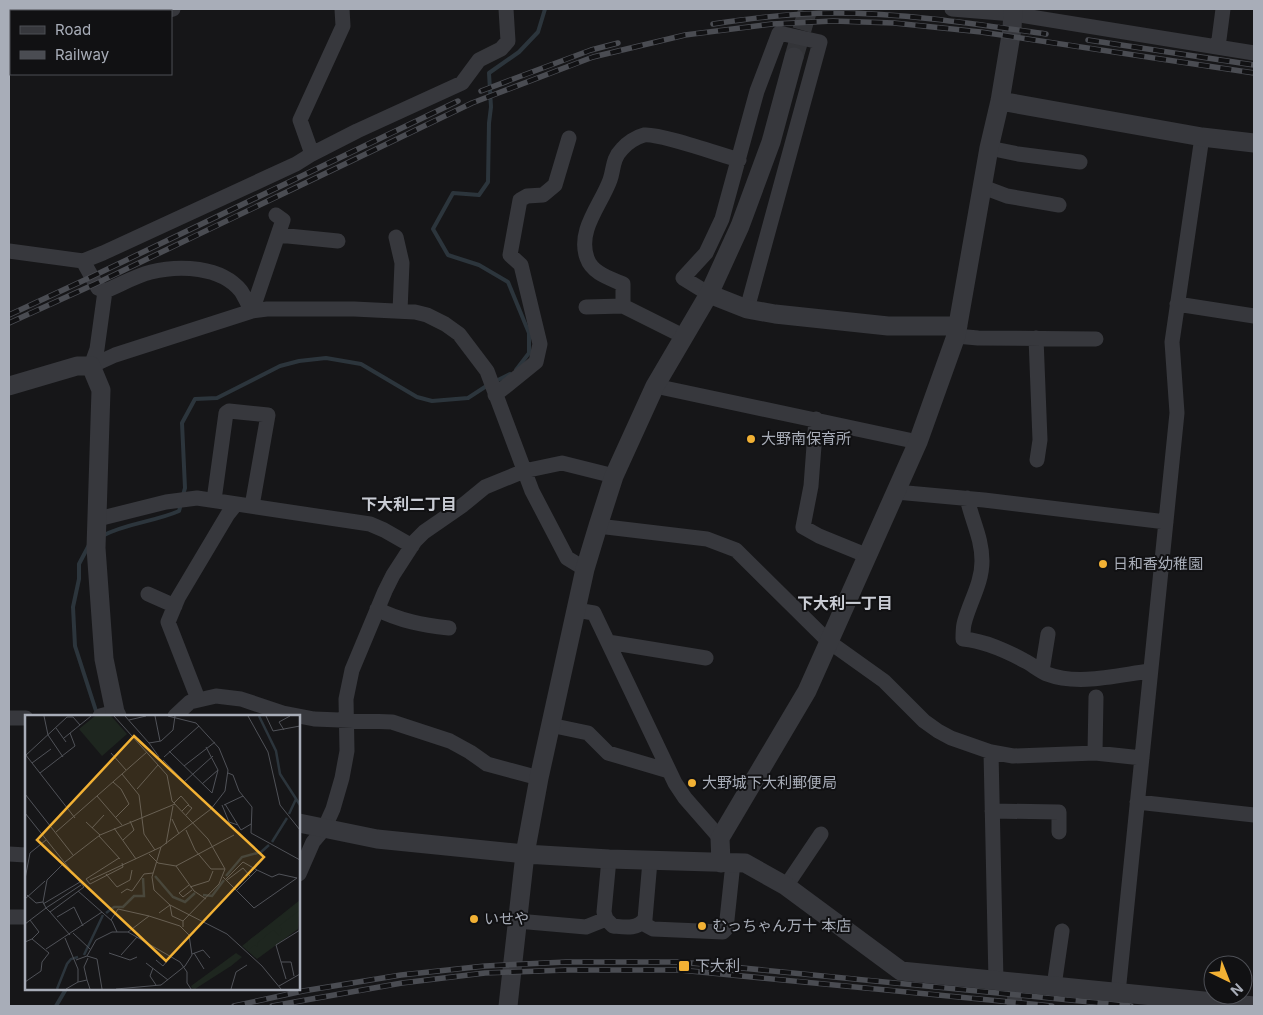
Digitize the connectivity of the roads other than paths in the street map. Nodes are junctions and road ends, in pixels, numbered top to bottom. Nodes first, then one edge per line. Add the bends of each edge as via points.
1 (342, 9) edge
2 (506, 9) edge
3 (952, 9) edge
4 (1223, 9) edge
5 (1013, 12) edge
6 (1218, 47) junction
7 (1254, 53) edge
8 (794, 57) tunnel mouth
9 (1000, 101) junction
10 (1202, 137) junction
11 (569, 138) dead end
12 (1254, 143) edge
13 (990, 148) junction
14 (312, 154) junction
15 (739, 160) junction
16 (1080, 162) dead end
17 (983, 187) junction
18 (1059, 205) dead end
19 (276, 215) dead end
20 (278, 235) junction
21 (396, 237) dead end
22 (338, 241) dead end
23 (9, 250) edge
24 (82, 261) junction
25 (105, 292) junction
26 (709, 294) junction
27 (1177, 304) junction
28 (623, 306) junction
29 (586, 307) dead end
30 (747, 309) junction
31 (252, 311) junction
32 (400, 311) junction
33 (1254, 316) edge
34 (957, 331) junction
35 (683, 336) junction
36 (1036, 338) junction
37 (1096, 339) dead end
38 (91, 366) junction
39 (9, 386) edge
40 (655, 386) junction
41 (495, 395) junction
42 (816, 419) junction
43 (918, 442) junction
44 (1037, 460) dead end
45 (524, 471) junction
46 (614, 476) junction
47 (896, 492) junction
48 (967, 498) junction
49 (214, 500) junction
50 (236, 504) junction
51 (252, 506) junction
52 (98, 522) junction
53 (1166, 522) junction
54 (598, 526) junction
55 (412, 546) junction
56 (868, 556) junction
57 (585, 570) junction
58 (148, 594) dead end
59 (175, 606) junction
60 (377, 609) junction
61 (576, 610) junction
62 (449, 628) dead end
63 (1048, 634) dead end
64 (828, 641) junction
65 (608, 642) junction
66 (706, 658) dead end
67 (1042, 671) junction
68 (1150, 671) junction
69 (1096, 697) dead end
70 (198, 699) junction
71 (111, 715) edge
72 (176, 715) edge
73 (293, 715) edge
74 (300, 716) edge
75 (9, 718) edge
76 (25, 718) edge
77 (346, 722) junction
78 (550, 724) junction
79 (992, 752) junction
80 (1095, 754) junction
81 (1142, 758) junction
82 (669, 771) junction
83 (539, 778) junction
84 (1137, 802) junction
85 (992, 811) junction
86 (1254, 814) edge
87 (300, 823) edge
88 (324, 829) junction
89 (1059, 832) dead end
90 (821, 834) dead end
91 (720, 838) junction
92 (9, 854) edge
93 (525, 854) junction
94 (25, 855) edge
95 (609, 859) junction
96 (650, 861) junction
97 (727, 863) junction
98 (300, 872) edge
99 (786, 886) junction
100 (9, 917) edge
101 (25, 917) edge
102 (606, 919) junction
103 (517, 921) junction
104 (642, 923) junction
105 (1062, 931) dead end
106 (996, 981) junction
107 (1021, 983) junction
108 (1054, 986) junction
109 (1118, 993) junction
110 (508, 1006) edge
111 (1014, 1006) edge
112 (1023, 1006) edge
113 (1254, 1006) edge

1 - 14 street via 342,26 300,120
2 - 14 street via 508,41 501,49 479,60 462,83
3 - 5 street
4 - 6 street
5 - 6 street
5 - 9 street
6 - 7 street
8 - 26 street via 771,142 740,226
9 - 10 street
9 - 13 street
10 - 12 street
10 - 27 street
11 - 41 street via 555,185 544,195 520,200 510,254 521,265 540,344 536,362
13 - 16 street
13 - 17 street
14 - 24 street
15 - 26 street via 722,219 706,254 683,278
15 - 28 street via 645,135 620,150 586,229 585,247 587,258 597,272 623,284
15 - 30 street via 757,91 779,33 820,42
17 - 18 street via 1007,196
17 - 34 street
19 - 20 street via 284,220
20 - 22 street
20 - 31 street
21 - 32 street via 402,263
23 - 24 street
24 - 25 street via 98,288
25 - 31 street via 151,272 192,268 218,274 231,282 240,290
25 - 38 street via 97,349
26 - 30 street
26 - 35 street
27 - 33 street
27 - 53 street via 1172,342 1177,413
28 - 29 street
28 - 35 street
30 - 34 street via 835,322
31 - 32 street
31 - 38 street via 115,355
32 - 41 street via 427,315 459,334 487,371
34 - 36 street
34 - 43 street
35 - 40 street
36 - 37 street
36 - 44 street via 1040,440
38 - 39 street via 77,366
38 - 52 street via 102,390
40 - 42 street
40 - 46 street
41 - 45 street
42 - 43 street
42 - 56 street via 811,486 803,527
43 - 47 street
45 - 46 street via 562,463
45 - 55 street via 485,487 424,532
45 - 57 street via 567,558
46 - 54 street
47 - 48 street
47 - 56 street
48 - 53 street
48 - 67 street via 981,542 982,563 980,580 964,623 963,639 999,648
49 - 50 street
49 - 51 street via 226,413 268,415
49 - 52 street via 175,500
50 - 51 street
50 - 59 street
51 - 55 street via 370,524
52 - 71 street via 96,548
53 - 68 street
54 - 57 street
54 - 64 street via 706,539 736,550
55 - 60 street via 393,575
56 - 64 street
57 - 61 street
58 - 59 street
59 - 70 street via 168,622
60 - 62 street via 409,622
60 - 77 street via 352,670 346,699
61 - 65 street via 594,613
61 - 78 street
63 - 67 street
64 - 79 street via 884,681 938,731
64 - 91 street via 806,691
65 - 66 street
65 - 82 street
67 - 68 street via 1078,680
68 - 81 street
69 - 80 street
70 - 72 street
70 - 73 street via 216,696 241,699
74 - 77 street
75 - 76 street
77 - 83 street via 392,722 450,741 487,764
77 - 88 street via 347,751 342,778
78 - 82 street via 588,733 608,754
78 - 83 street
79 - 80 street via 1013,756
79 - 85 street
80 - 81 street
81 - 84 street
82 - 91 street via 685,798
83 - 93 street
84 - 86 street
84 - 109 street
85 - 89 street via 1059,812
85 - 106 street
87 - 88 street
88 - 93 street via 378,839
88 - 98 street via 313,842
90 - 99 street
91 - 97 street
92 - 94 street
93 - 95 street
93 - 103 street
95 - 96 street
95 - 102 street
96 - 97 street
96 - 104 street via 646,913
97 - 99 street via 745,863
97 - 104 street via 726,929 723,932 652,929
99 - 106 street via 901,971
100 - 101 street
102 - 103 street via 586,927
102 - 104 street via 613,926 635,927
103 - 110 street
105 - 108 street
106 - 107 street
107 - 108 street
107 - 111 street
107 - 112 street
108 - 109 street
109 - 113 street

